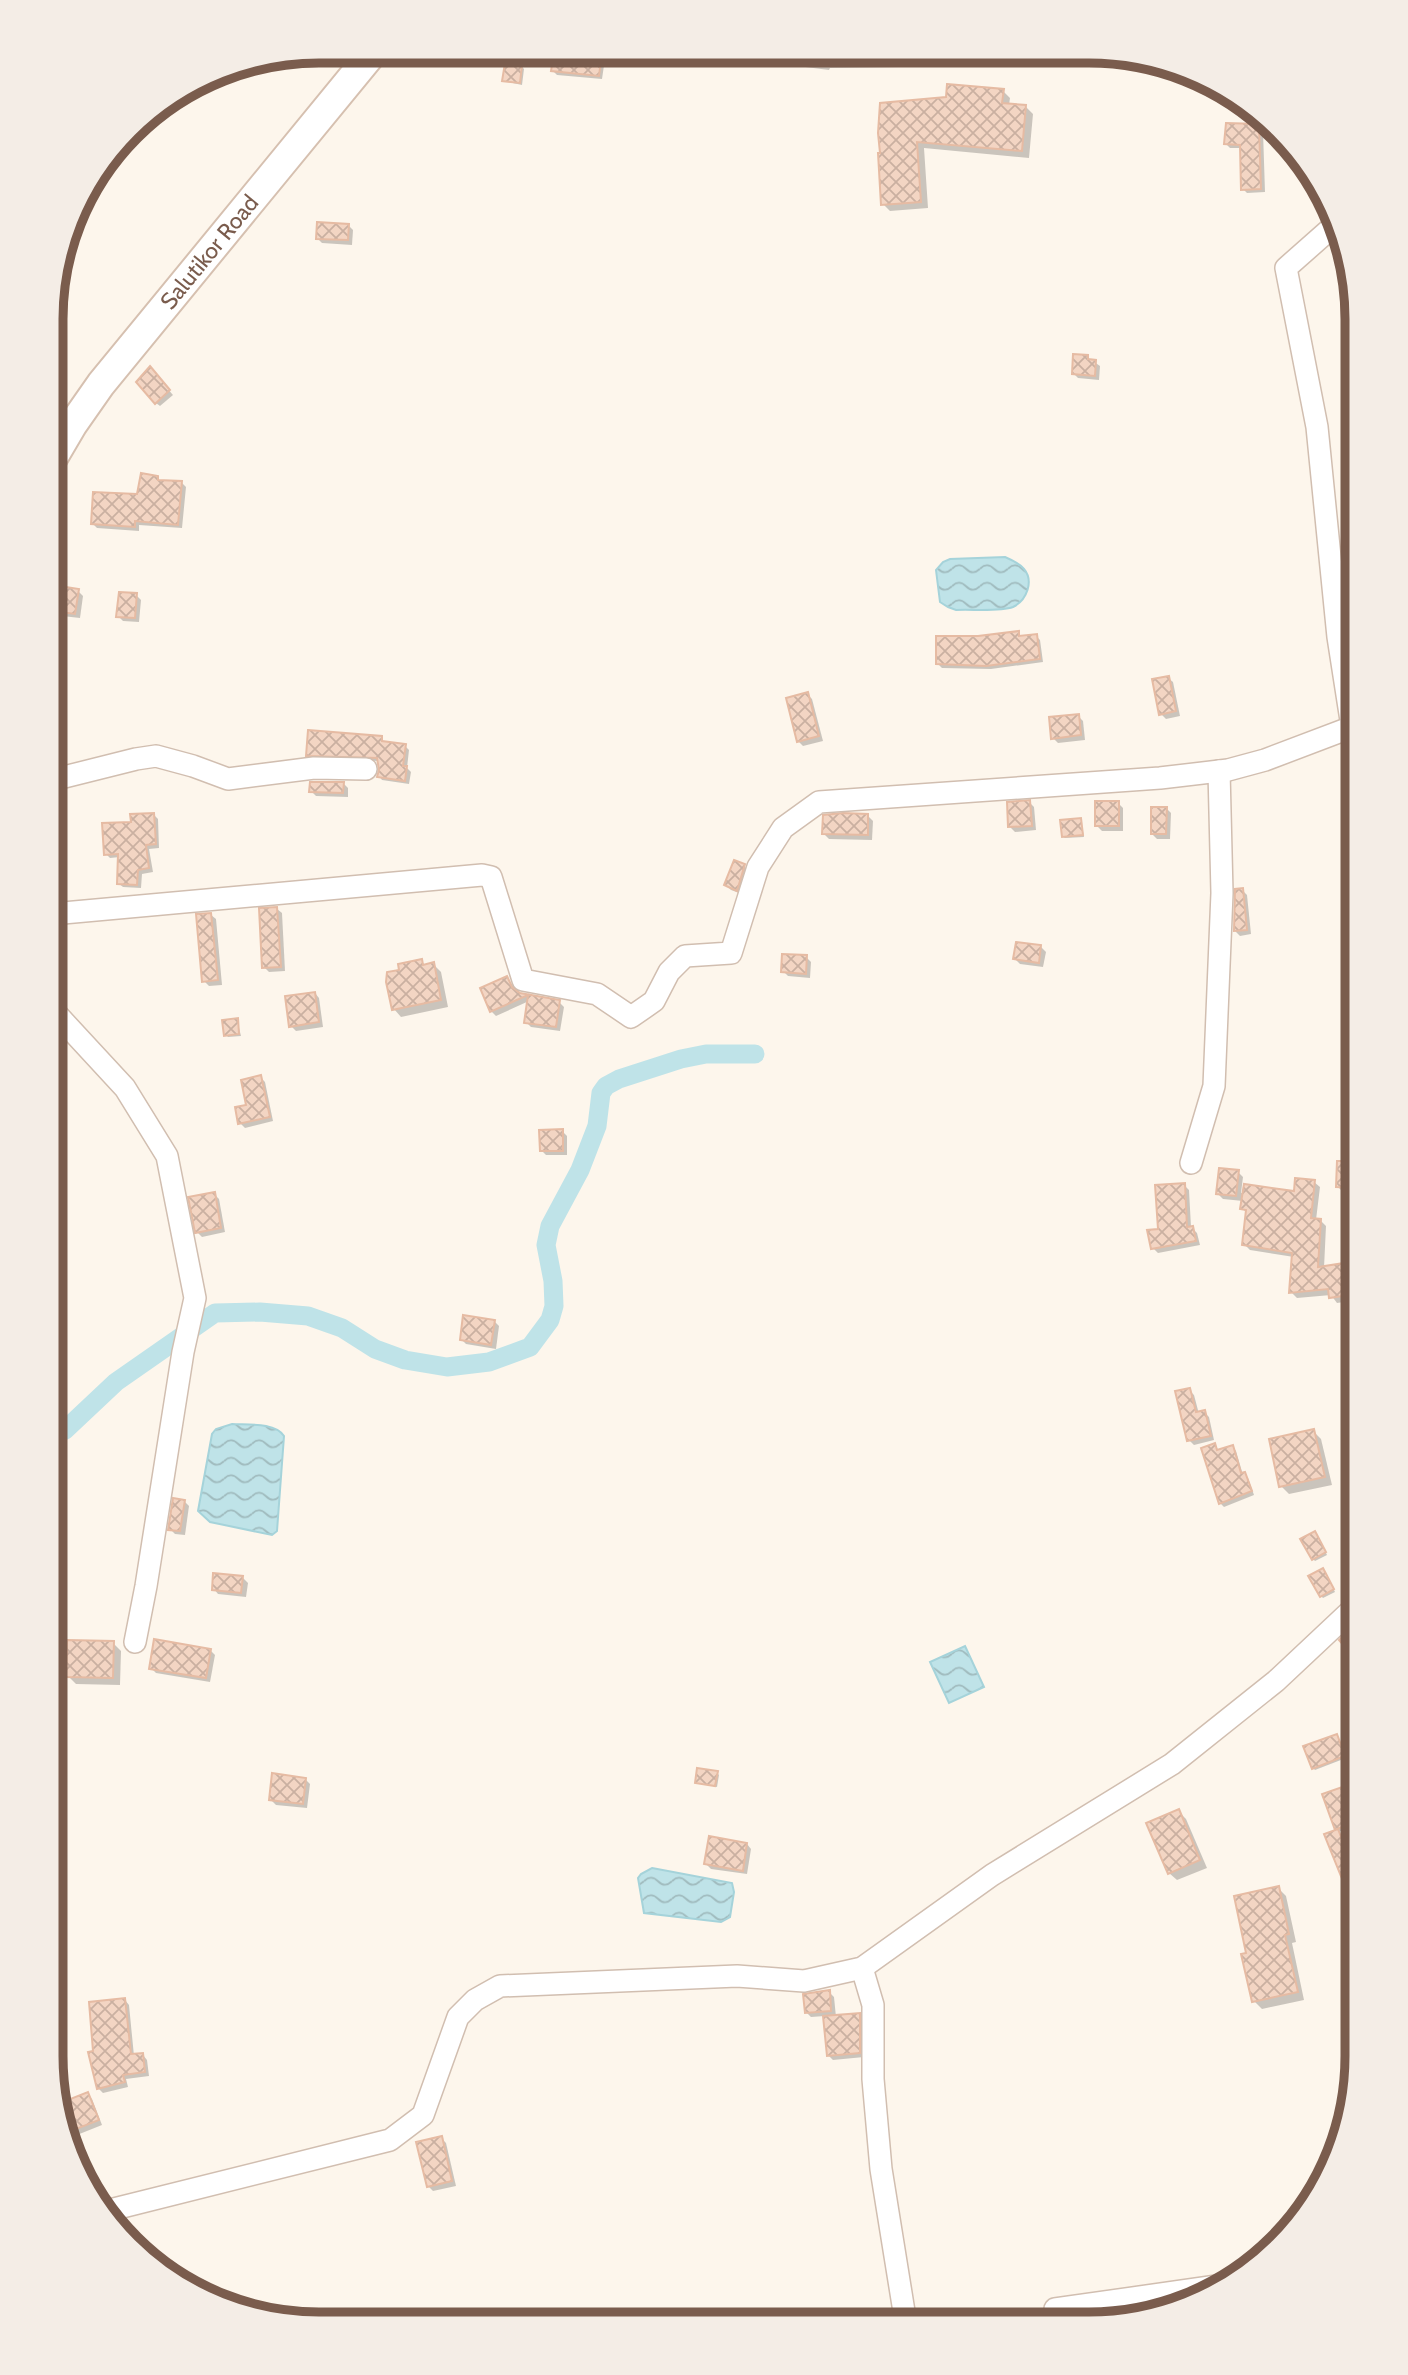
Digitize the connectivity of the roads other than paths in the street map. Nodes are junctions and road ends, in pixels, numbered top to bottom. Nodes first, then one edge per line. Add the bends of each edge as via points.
1 (364, 63) edge
2 (1329, 230) edge
3 (63, 441) edge
4 (1345, 674) edge
5 (1345, 730) edge
6 (366, 769) dead end
7 (1219, 771) junction
8 (63, 777) edge
9 (63, 913) edge
10 (63, 1021) edge
11 (1191, 1163) dead end
12 (1345, 1616) edge
13 (135, 1642) dead end
14 (862, 1968) junction
15 (114, 2209) edge
16 (1194, 2289) edge
17 (1055, 2309) dead end
18 (904, 2312) edge

1 - 3 main road, Salutikor Road via 102,384
2 - 4 street via 1286,268 1317,427
5 - 7 street via 1265,760
6 - 8 street via 314,768 228,779 156,756
7 - 9 street via 819,802 783,828 758,867 731,953 685,956 669,972 654,1001 631,1017 597,994 523,980 491,877 482,875
7 - 11 street via 1222,893 1214,1086
10 - 13 street via 125,1088 167,1156 195,1298
12 - 14 street via 1276,1681 1172,1764 992,1875
14 - 15 street via 804,1981 737,1976 500,1986 475,2000 458,2017 423,2115 390,2140
14 - 18 street via 873,2005 873,2079 881,2169
16 - 17 street

